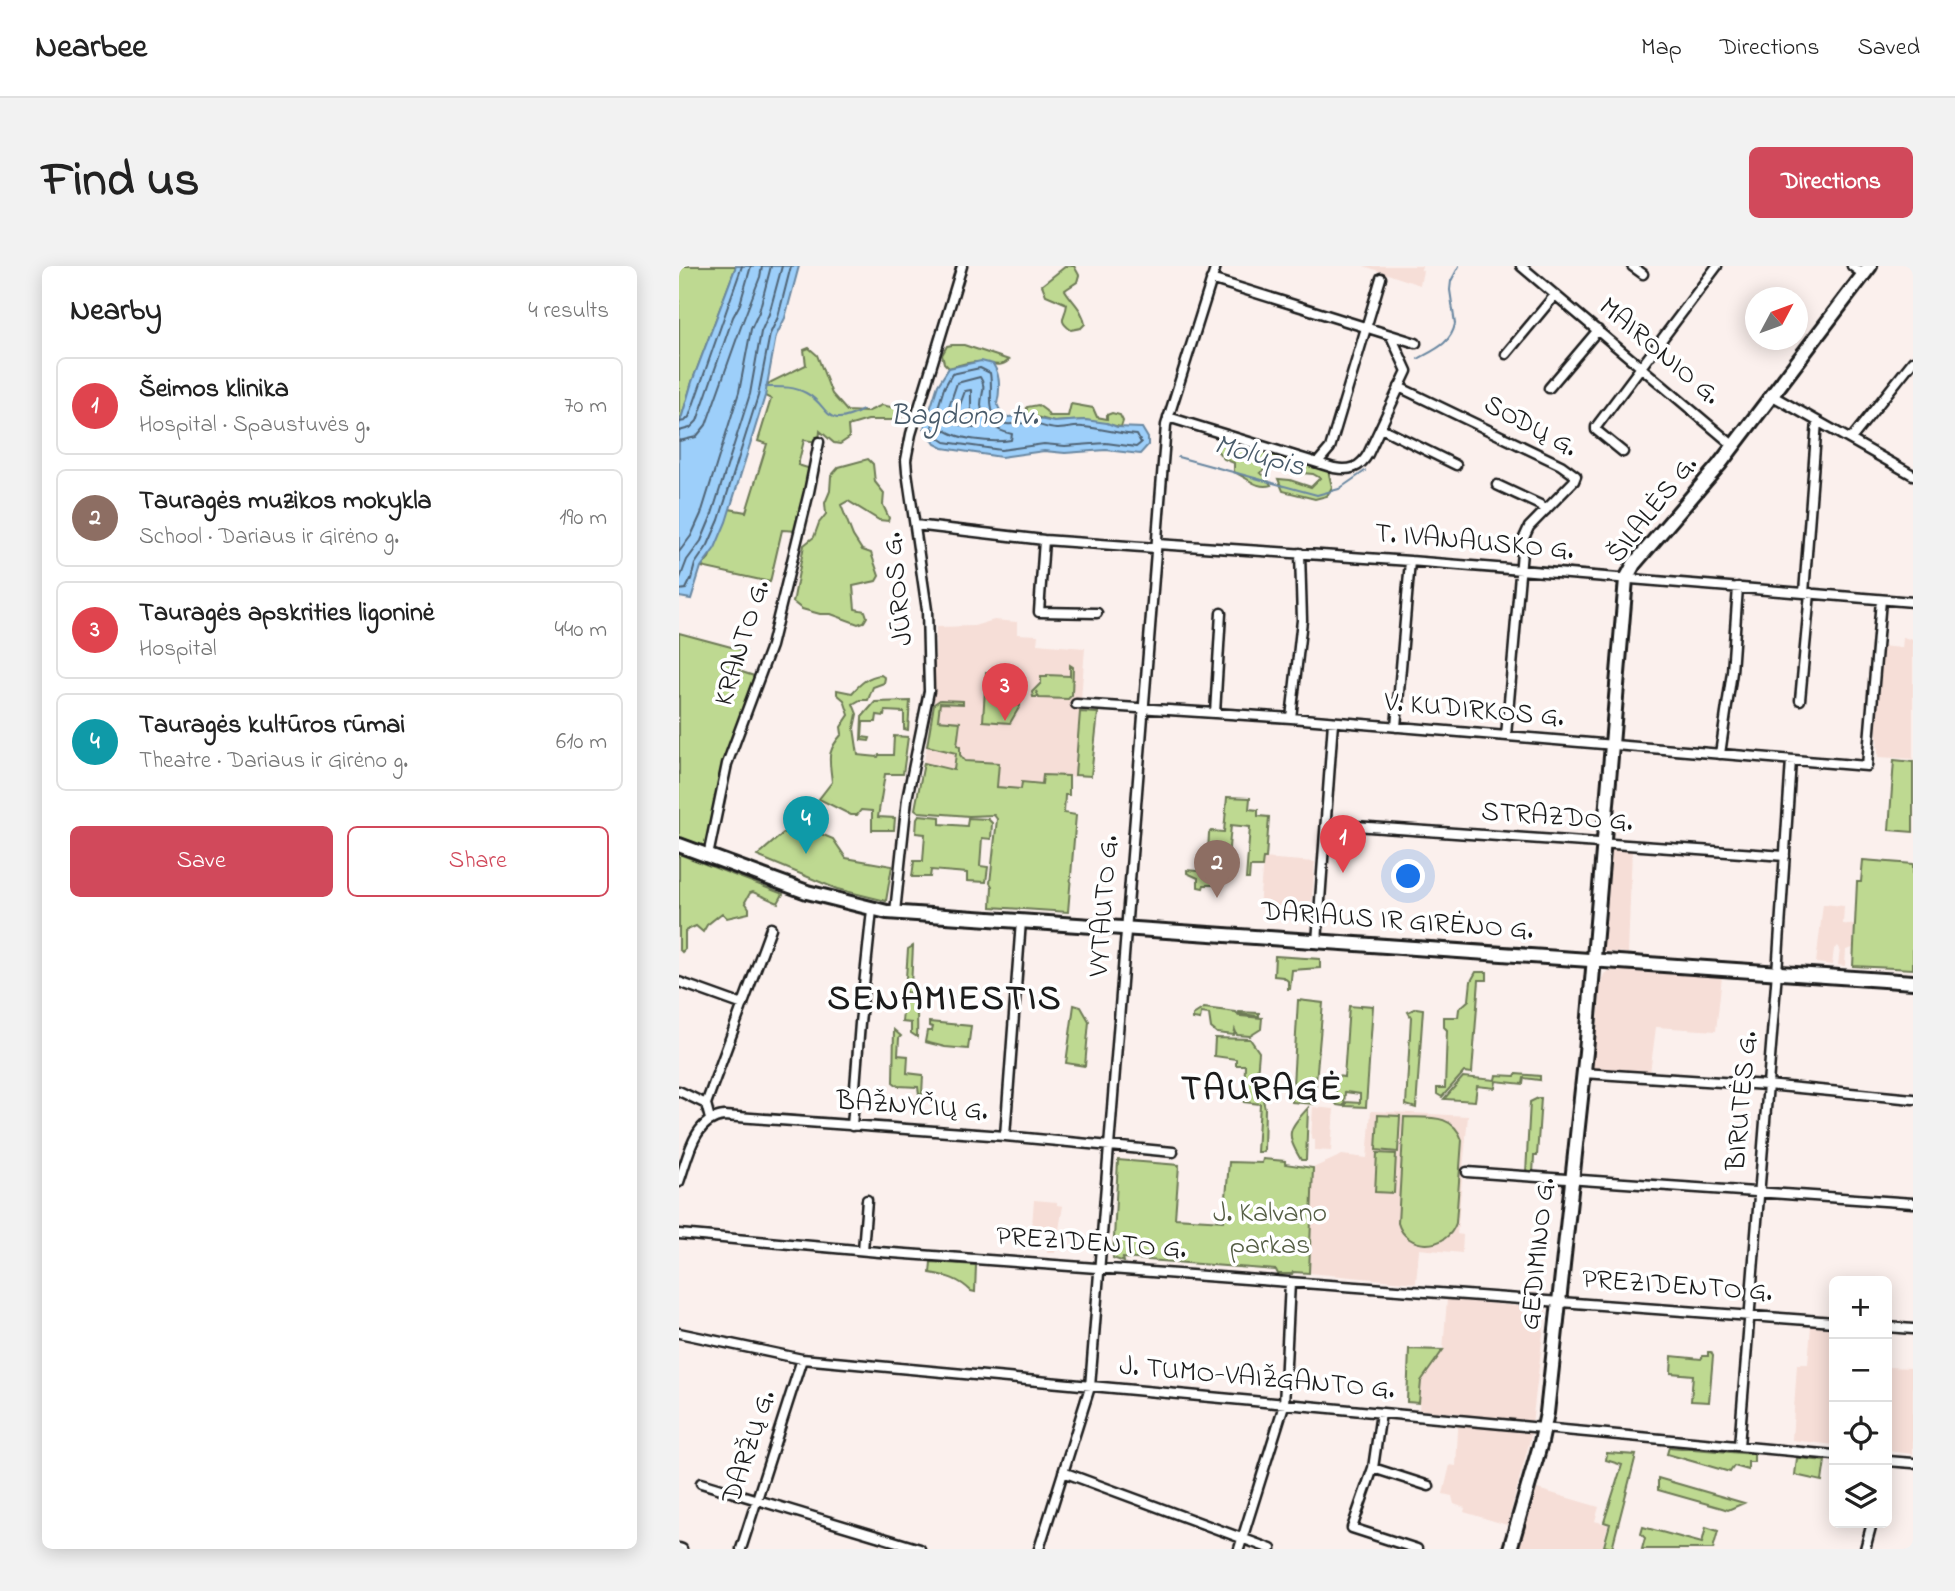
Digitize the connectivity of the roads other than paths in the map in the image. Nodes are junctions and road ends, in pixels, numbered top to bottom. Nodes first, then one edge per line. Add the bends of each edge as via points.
1 (962, 266) edge
2 (1205, 266) edge
3 (1521, 266) edge
4 (1632, 266) edge
5 (1717, 266) edge
6 (1851, 266) edge
7 (1215, 268) edge
8 (1867, 270) edge
9 (1643, 274) dead end
10 (1381, 278) dead end
11 (1212, 279) junction
12 (1555, 295) junction
13 (1366, 329) junction
14 (1598, 330) junction
15 (1391, 336) junction
16 (1416, 343) dead end
17 (1506, 354) dead end
18 (1913, 361) edge
19 (1643, 367) junction
20 (1399, 387) junction
21 (1549, 388) dead end
22 (1771, 395) junction
23 (1168, 417) junction
24 (1818, 421) junction
25 (1381, 428) junction
26 (1851, 439) junction
27 (819, 442) dead end
28 (1734, 446) junction
29 (1623, 452) dead end
30 (1318, 462) junction
31 (1455, 465) dead end
32 (1913, 475) edge
33 (1497, 485) dead end
34 (1546, 510) junction
35 (915, 525) junction
36 (1044, 540) junction
37 (1156, 546) junction
38 (1300, 553) junction
39 (1410, 561) junction
40 (1519, 570) junction
41 (1626, 579) junction
42 (1738, 587) junction
43 (1807, 593) junction
44 (1881, 600) junction
45 (1913, 602) edge
46 (1097, 613) dead end
47 (1221, 613) dead end
48 (1800, 700) dead end
49 (1076, 704) dead end
50 (1143, 708) junction
51 (1215, 713) junction
52 (1291, 718) junction
53 (1333, 722) junction
54 (1396, 727) junction
55 (1506, 736) junction
56 (1611, 745) junction
57 (1720, 754) junction
58 (1791, 760) junction
59 (1326, 824) junction
60 (1603, 844) junction
61 (679, 845) edge
62 (708, 856) junction
63 (1785, 856) junction
64 (872, 910) junction
65 (895, 912) junction
66 (1021, 921) junction
67 (771, 928) dead end
68 (1125, 928) junction
69 (1317, 942) junction
70 (1593, 959) junction
71 (1777, 972) junction
72 (679, 982) edge
73 (1913, 982) edge
74 (743, 1005) junction
75 (1583, 1073) junction
76 (1767, 1085) junction
77 (679, 1091) edge
78 (1913, 1099) edge
79 (706, 1104) junction
80 (711, 1119) junction
81 (852, 1126) junction
82 (1005, 1136) junction
83 (1111, 1146) junction
84 (1173, 1152) dead end
85 (1467, 1172) dead end
86 (1571, 1179) junction
87 (679, 1182) edge
88 (1759, 1191) junction
89 (866, 1200) dead end
90 (1913, 1203) edge
91 (679, 1234) edge
92 (863, 1250) junction
93 (1100, 1267) junction
94 (1290, 1282) junction
95 (1559, 1301) junction
96 (1748, 1315) junction
97 (1829, 1322) edge
98 (1892, 1327) edge
99 (1913, 1329) edge
100 (679, 1333) edge
101 (802, 1359) junction
102 (1090, 1387) junction
103 (1284, 1405) junction
104 (1381, 1413) junction
105 (1545, 1427) junction
106 (1739, 1446) junction
107 (1829, 1455) edge
108 (1892, 1462) edge
109 (1913, 1463) edge
110 (1373, 1468) junction
111 (1063, 1472) junction
112 (701, 1483) dead end
113 (1429, 1486) dead end
114 (758, 1499) junction
115 (1871, 1528) edge
116 (1243, 1538) junction
117 (900, 1546) edge
118 (741, 1549) edge
119 (920, 1549) edge
120 (1039, 1549) edge
121 (1239, 1549) edge
122 (1271, 1549) edge
123 (1417, 1549) edge
124 (1510, 1549) edge
125 (1865, 1549) edge

1 - 35 street, JŪROS G. via 909,445 907,472
2 - 7 street
3 - 12 street, MAIRONIO G.
4 - 9 street
5 - 19 street
6 - 8 street
7 - 11 street, VYTAUTO G.
8 - 22 main road, ŠILALĖS G.
10 - 13 street
11 - 13 street
11 - 23 street, VYTAUTO G.
12 - 14 street, MAIRONIO G.
12 - 17 street
13 - 15 street
13 - 30 street via 1330,448
14 - 19 street, MAIRONIO G.
14 - 21 street
15 - 16 street
15 - 20 street via 1408,371
18 - 26 street
19 - 28 street, MAIRONIO G.
19 - 29 street via 1596,427
20 - 25 street
20 - 34 street, SODŲ G. via 1574,474 1574,481
22 - 24 street
22 - 28 main road, ŠILALĖS G.
23 - 30 street
23 - 37 street, VYTAUTO G.
24 - 26 street
24 - 43 street
25 - 30 street via 1363,463 1356,467 1341,470
25 - 31 street
26 - 32 street
27 - 62 street, KRANTO G. via 771,646 727,764
28 - 41 main road, ŠILALĖS G.
33 - 34 street
34 - 40 street, SODŲ G. via 1526,533
35 - 36 street, T. IVANAUSKO G.
35 - 65 street, JŪROS G. via 927,610 929,691 905,813
36 - 37 street, T. IVANAUSKO G.
36 - 46 street via 1038,612
37 - 38 street, T. IVANAUSKO G.
37 - 50 street, VYTAUTO G.
38 - 39 street, T. IVANAUSKO G.
38 - 52 street via 1302,620
39 - 40 street, T. IVANAUSKO G.
39 - 54 street
40 - 41 street, T. IVANAUSKO G.
40 - 55 street, SODŲ G.
41 - 42 street, T. IVANAUSKO G.
41 - 56 main road, ŠILALĖS G.
42 - 43 street, T. IVANAUSKO G.
42 - 57 street
43 - 44 street, T. IVANAUSKO G.
43 - 48 street
44 - 45 street, T. IVANAUSKO G.
44 - 58 street, V. KUDIRKOS G. via 1867,766
47 - 51 street
49 - 50 street, V. KUDIRKOS G.
50 - 51 street, V. KUDIRKOS G.
50 - 68 street, VYTAUTO G.
51 - 52 street, V. KUDIRKOS G.
52 - 53 street, V. KUDIRKOS G.
53 - 54 street, V. KUDIRKOS G.
53 - 59 street
54 - 55 street, V. KUDIRKOS G.
55 - 56 street, V. KUDIRKOS G.
56 - 57 street, V. KUDIRKOS G.
56 - 60 main road, ŠILALĖS G.
57 - 58 street, V. KUDIRKOS G.
58 - 63 street, BIRUTĖS G.
59 - 60 street, STRAZDO G.
59 - 69 street
60 - 63 street, STRAZDO G.
60 - 70 main road, ŠILALĖS G.
61 - 62 main road, DARIAUS IR GIRĖNO G.
62 - 64 main road, DARIAUS IR GIRĖNO G.
63 - 71 street, BIRUTĖS G.
64 - 65 main road, DARIAUS IR GIRĖNO G.
64 - 81 street
65 - 66 main road, DARIAUS IR GIRĖNO G.
66 - 68 main road, DARIAUS IR GIRĖNO G.
66 - 82 street
67 - 74 street
68 - 69 main road, DARIAUS IR GIRĖNO G.
68 - 83 street, VYTAUTO G.
69 - 70 main road, DARIAUS IR GIRĖNO G.
70 - 71 main road, DARIAUS IR GIRĖNO G.
70 - 75 main road, GEDIMINO G.
71 - 73 main road, DARIAUS IR GIRĖNO G.
71 - 76 street, BIRUTĖS G.
72 - 74 street
74 - 79 street
75 - 76 street
75 - 86 main road, GEDIMINO G.
76 - 78 street
76 - 88 street, BIRUTĖS G.
77 - 79 street
79 - 80 street
80 - 81 street, BAŽNYČIŲ G. via 724,1116
80 - 87 street via 696,1135
81 - 82 street, BAŽNYČIŲ G.
82 - 83 street, BAŽNYČIŲ G.
83 - 84 street, BAŽNYČIŲ G.
83 - 93 street, VYTAUTO G.
85 - 86 street
86 - 88 street
86 - 95 main road, GEDIMINO G.
88 - 90 street
88 - 96 street, BIRUTĖS G.
89 - 92 street
91 - 92 street, PREZIDENTO G.
92 - 93 street, PREZIDENTO G.
93 - 94 street, PREZIDENTO G.
93 - 102 street, VYTAUTO G.
94 - 95 street, PREZIDENTO G.
94 - 103 street
95 - 96 street, PREZIDENTO G.
95 - 105 main road, GEDIMINO G.
96 - 97 street, PREZIDENTO G.
96 - 106 street, BIRUTĖS G.
98 - 99 street
100 - 101 street, J. TUMO-VAIŽGANTO G.
101 - 102 street, J. TUMO-VAIŽGANTO G.
101 - 114 street, DARŽŲ G.
102 - 103 street, J. TUMO-VAIŽGANTO G.
102 - 111 street, VYTAUTO G.
103 - 104 street, J. TUMO-VAIŽGANTO G.
103 - 116 street
104 - 105 street, J. TUMO-VAIŽGANTO G.
104 - 110 street
105 - 106 street, J. TUMO-VAIŽGANTO G.
105 - 124 main road, GEDIMINO G.
106 - 107 street, J. TUMO-VAIŽGANTO G.
108 - 109 street
110 - 113 street
110 - 123 street via 1352,1528
111 - 116 street
111 - 120 street, VYTAUTO G.
112 - 114 street
114 - 117 street
114 - 118 street, DARŽŲ G.
115 - 125 street
116 - 121 street
116 - 122 street
117 - 119 street

